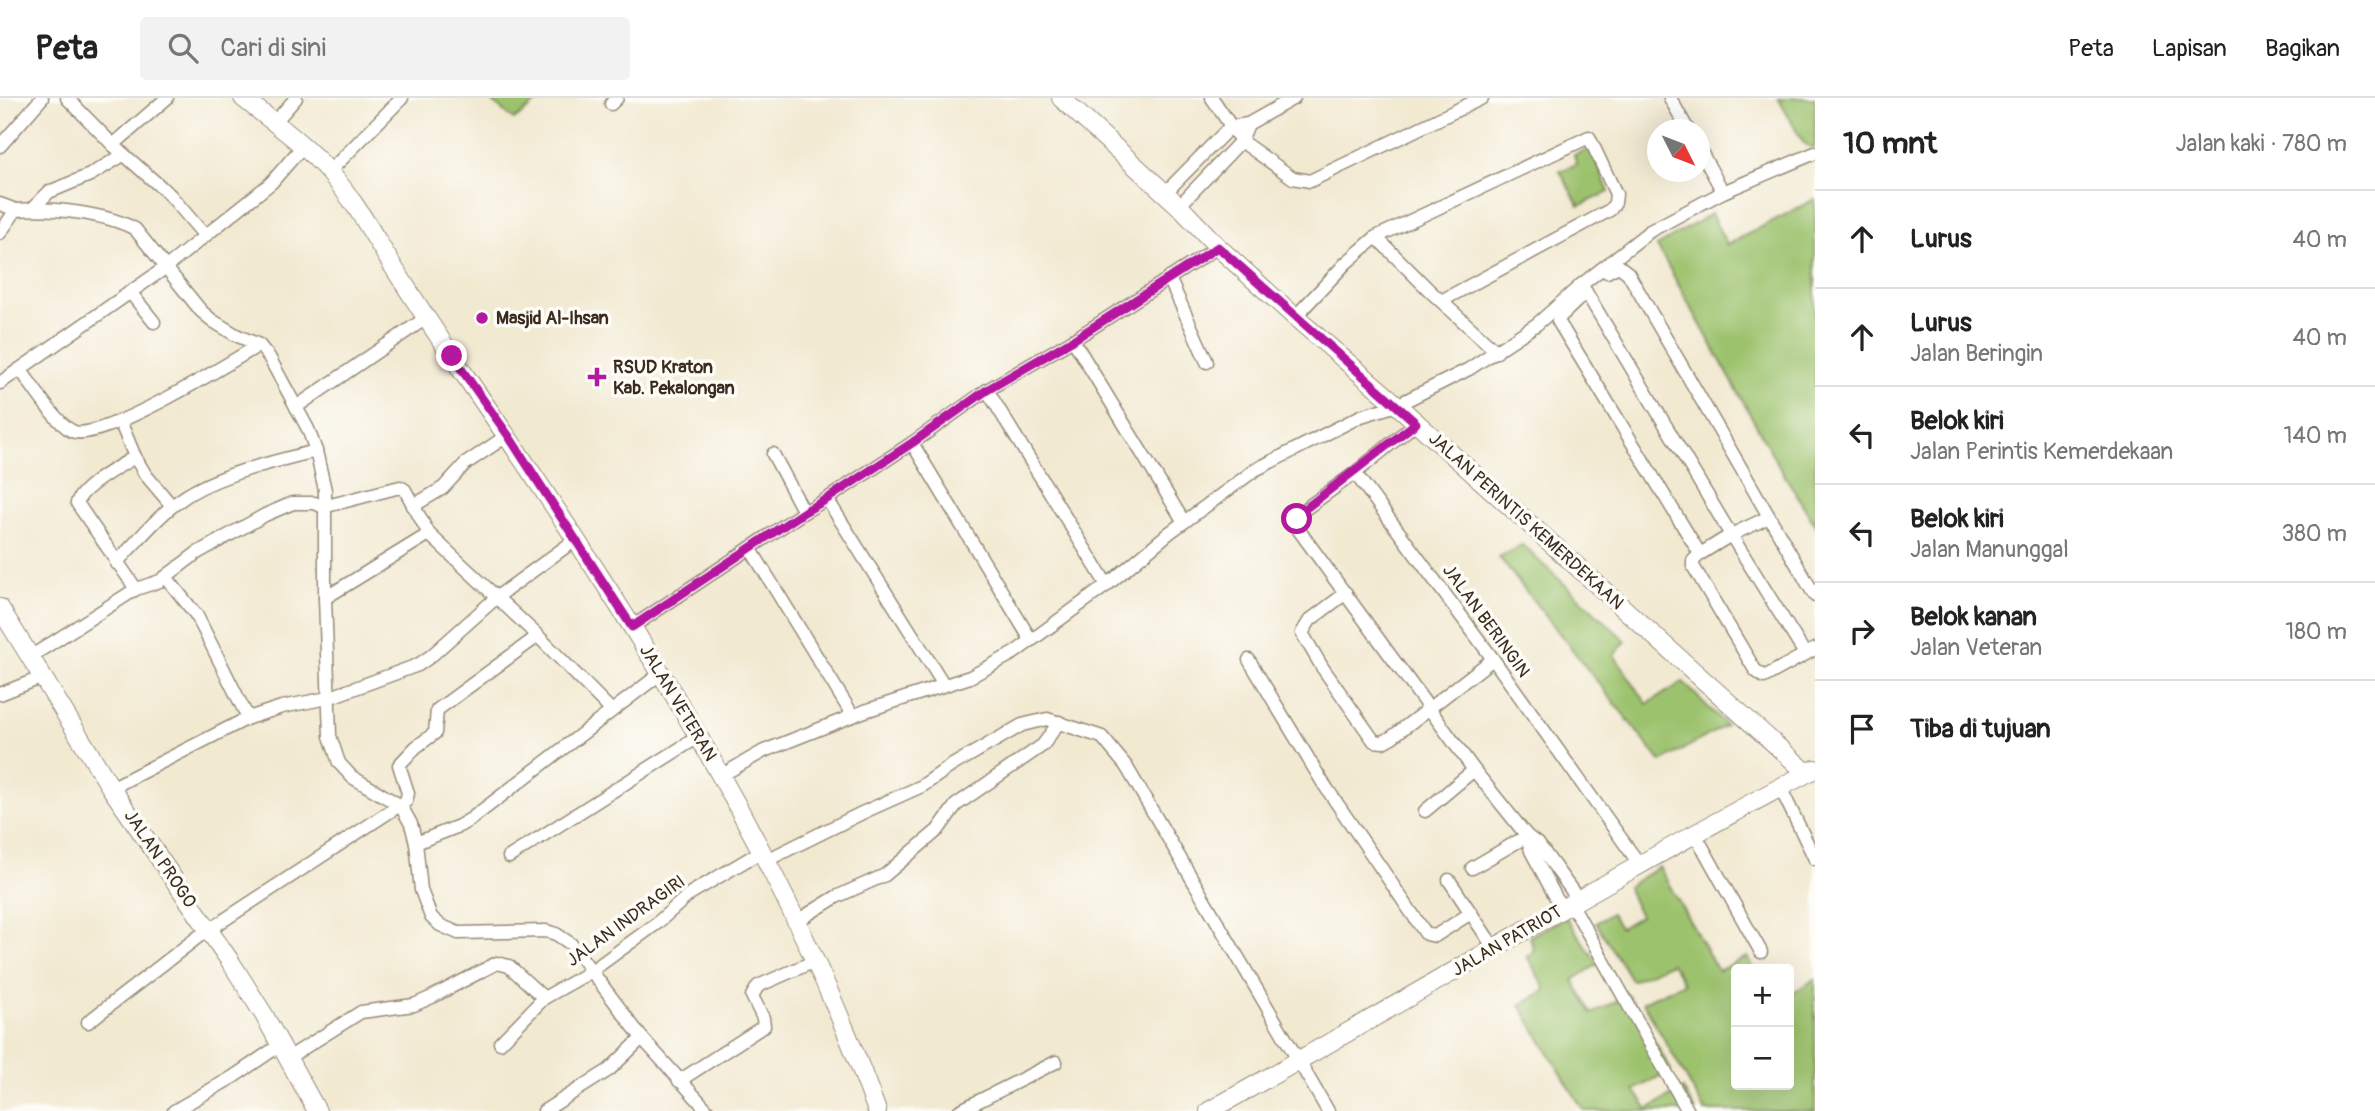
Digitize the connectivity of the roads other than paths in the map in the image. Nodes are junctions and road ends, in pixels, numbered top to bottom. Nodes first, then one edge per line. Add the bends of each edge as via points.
1 (42, 98) edge
2 (67, 98) edge
3 (167, 98) edge
4 (243, 98) edge
5 (402, 98) edge
6 (1061, 98) edge
7 (1212, 98) edge
8 (1294, 98) edge
9 (1482, 98) edge
10 (1670, 98) edge
11 (293, 99) edge
12 (1682, 119) edge
13 (274, 123) junction
14 (1248, 124) junction
15 (1230, 127) junction
16 (1241, 141) junction
17 (0, 145) edge
18 (113, 145) junction
19 (303, 146) junction
20 (1815, 153) edge
21 (123, 155) junction
22 (1710, 169) edge
23 (329, 172) junction
24 (1723, 192) junction
25 (1165, 194) junction
26 (0, 204) edge
27 (1179, 206) junction
28 (33, 208) junction
29 (16, 210) junction
30 (0, 233) edge
31 (205, 236) junction
32 (1376, 237) junction
33 (1218, 247) junction
34 (165, 268) junction
35 (1168, 278) junction
36 (1584, 288) junction
37 (130, 292) junction
38 (1441, 301) junction
39 (1295, 317) junction
40 (426, 318) junction
41 (154, 322) dead end
42 (1073, 340) junction
43 (259, 345) junction
44 (1497, 352) junction
45 (1207, 362) dead end
46 (20, 369) junction
47 (0, 383) edge
48 (987, 390) junction
49 (1397, 405) junction
50 (296, 407) junction
51 (120, 421) junction
52 (1416, 423) junction
53 (508, 435) junction
54 (912, 443) junction
55 (316, 451) junction
56 (773, 454) dead end
57 (135, 457) junction
58 (1355, 473) junction
59 (827, 499) junction
60 (172, 506) junction
61 (413, 506) junction
62 (323, 507) junction
63 (804, 512) junction
64 (1769, 517) junction
65 (1184, 522) junction
66 (429, 534) junction
67 (1731, 535) junction
68 (576, 540) junction
69 (750, 548) junction
70 (1700, 554) junction
71 (116, 563) junction
72 (166, 577) junction
73 (1107, 585) junction
74 (136, 589) junction
75 (1346, 593) junction
76 (1815, 596) edge
77 (497, 597) junction
78 (325, 598) junction
79 (0, 608) edge
80 (632, 627) junction
81 (538, 636) junction
82 (1031, 640) junction
83 (1810, 651) edge
84 (30, 657) junction
85 (1493, 659) junction
86 (1249, 660) dead end
87 (660, 674) junction
88 (43, 677) junction
89 (944, 685) junction
90 (0, 694) edge
91 (328, 698) junction
92 (611, 710) junction
93 (1429, 710) junction
94 (853, 716) junction
95 (248, 718) junction
96 (1059, 722) junction
97 (698, 737) junction
98 (1474, 770) junction
99 (1811, 771) edge
100 (722, 775) junction
101 (1780, 787) junction
102 (111, 788) junction
103 (401, 806) junction
104 (1425, 811) dead end
105 (1695, 834) junction
106 (1527, 836) junction
107 (416, 843) junction
108 (765, 855) junction
109 (509, 857) dead end
110 (1815, 859) edge
111 (1637, 860) junction
112 (1472, 868) dead end
113 (1449, 880) dead end
114 (1570, 903) junction
115 (1471, 914) junction
116 (797, 921) junction
117 (208, 930) junction
118 (1492, 945) junction
119 (1760, 952) dead end
120 (815, 961) junction
121 (590, 972) junction
122 (544, 998) junction
123 (88, 1022) dead end
124 (642, 1038) junction
125 (500, 1043) dead end
126 (284, 1051) junction
127 (1056, 1062) dead end
128 (1298, 1062) junction
129 (679, 1081) junction
130 (174, 1111) edge
131 (317, 1111) edge
132 (544, 1111) edge
133 (708, 1111) edge
134 (877, 1111) edge
135 (959, 1111) edge
136 (1209, 1111) edge
137 (1328, 1111) edge
138 (1688, 1111) edge

1 - 17 street
2 - 18 street
3 - 18 street
4 - 13 street, JALAN VETERAN
5 - 23 street
6 - 25 street, JALAN PERINTIS KEMERDEKAAN
7 - 15 street
8 - 14 street
9 - 16 street via 1310,181 1293,178
10 - 12 street
11 - 13 street
13 - 19 street, JALAN VETERAN
14 - 15 street
14 - 16 street
15 - 16 street
15 - 25 street
16 - 27 street
18 - 21 street
19 - 23 street, JALAN VETERAN
19 - 31 street via 271,183
20 - 24 street
21 - 28 street via 49,192
21 - 31 street via 170,195
22 - 24 street
23 - 40 street, JALAN VETERAN via 364,217
24 - 36 street via 1650,231
25 - 27 street, JALAN PERINTIS KEMERDEKAAN
26 - 29 street
27 - 33 street, JALAN PERINTIS KEMERDEKAAN
28 - 29 street
28 - 34 street via 122,222 135,229
29 - 30 street
31 - 34 street
32 - 38 street
32 - 38 street via 1589,137 1616,194 1610,210
32 - 39 street
33 - 35 street
33 - 39 street, JALAN PERINTIS KEMERDEKAAN
34 - 37 street
34 - 43 street via 213,321
35 - 42 street
35 - 45 street
36 - 44 street
36 - 64 street via 1617,266 1628,273
36 - 67 street
36 - 70 street via 1558,321
37 - 41 street
37 - 46 street
38 - 44 street
39 - 49 street, JALAN PERINTIS KEMERDEKAAN
40 - 50 street
40 - 53 street, JALAN VETERAN
42 - 48 street
42 - 65 street
43 - 50 street
43 - 51 street
44 - 49 street
46 - 47 street
46 - 51 street via 47,406 74,432 104,429
48 - 54 street
48 - 73 street
49 - 52 street, JALAN PERINTIS KEMERDEKAAN
49 - 65 street via 1361,416 1255,470
50 - 55 street
51 - 57 street
52 - 58 street
52 - 99 street, JALAN PERINTIS KEMERDEKAAN
53 - 61 street via 465,464 443,488
53 - 68 street, JALAN VETERAN
54 - 59 street
54 - 82 street
55 - 60 street via 212,482
55 - 62 street via 324,480
56 - 63 street
57 - 60 street
57 - 71 street via 82,494 77,503
58 - 75 street via 1301,512 1297,523
58 - 85 street, JALAN BERINGIN
59 - 63 street
59 - 89 street
60 - 71 street
61 - 62 street via 400,487
61 - 66 street
62 - 72 street via 293,503 265,515 197,553
62 - 78 street
63 - 69 street
64 - 67 street
64 - 76 street
65 - 73 street
66 - 77 street
66 - 78 street
67 - 70 street
67 - 83 street
68 - 77 street
68 - 80 street, JALAN VETERAN
69 - 80 street
69 - 94 street
70 - 83 street via 1693,566 1759,675 1771,675
71 - 74 street
72 - 74 street
72 - 95 street via 197,616
73 - 82 street
74 - 84 street
75 - 93 street
75 - 93 street via 1310,620 1302,633 1371,738 1383,742
77 - 81 street
77 - 91 street via 418,665
78 - 91 street
79 - 84 street, JALAN PROGO
80 - 87 street, JALAN VETERAN
81 - 92 street
81 - 103 street via 437,710 435,733 399,765 408,793
82 - 89 street via 980,673
84 - 88 street, JALAN PROGO
85 - 93 street
85 - 111 street, JALAN BERINGIN
86 - 115 street via 1323,783 1418,925 1435,936
87 - 92 street
87 - 97 street, JALAN VETERAN
88 - 90 street
88 - 102 street, JALAN PROGO
89 - 94 street
91 - 95 street
91 - 103 street via 330,736 339,763 352,777
92 - 107 street via 471,819
93 - 98 street
94 - 100 street via 764,751
95 - 102 street
96 - 108 street, JALAN INDRAGIRI via 1048,719 1021,725 922,786
96 - 116 street via 1043,745 956,806 938,830 885,875
96 - 128 street via 1102,737 1126,766
97 - 100 street, JALAN VETERAN
97 - 109 street
98 - 104 street
98 - 106 street
99 - 101 street, JALAN PATRIOT
100 - 108 street, JALAN VETERAN
101 - 105 street, JALAN PATRIOT
101 - 110 street
102 - 117 street, JALAN PROGO
103 - 107 street
103 - 117 street
105 - 111 street, JALAN PATRIOT
105 - 119 street
106 - 112 street
106 - 114 street via 1539,845
107 - 121 street via 421,890 431,917 440,925 458,933 556,934 571,944
108 - 116 street, JALAN VETERAN
108 - 121 street, JALAN INDRAGIRI via 691,893
111 - 114 street, JALAN PATRIOT
113 - 115 street
114 - 118 street, JALAN PATRIOT
114 - 138 street
115 - 118 street
116 - 120 street, JALAN VETERAN
117 - 123 street
117 - 126 street, JALAN PROGO
118 - 128 street, JALAN PATRIOT
120 - 129 street via 758,986 752,996 764,1026
120 - 134 street, JALAN VETERAN
121 - 122 street, JALAN INDRAGIRI
121 - 124 street
122 - 125 street, JALAN INDRAGIRI
122 - 126 street via 509,966 497,963 432,998 361,1012
124 - 129 street
124 - 132 street via 609,1070
126 - 130 street
126 - 131 street, JALAN PROGO
127 - 135 street
128 - 136 street, JALAN PATRIOT
128 - 137 street
129 - 133 street

